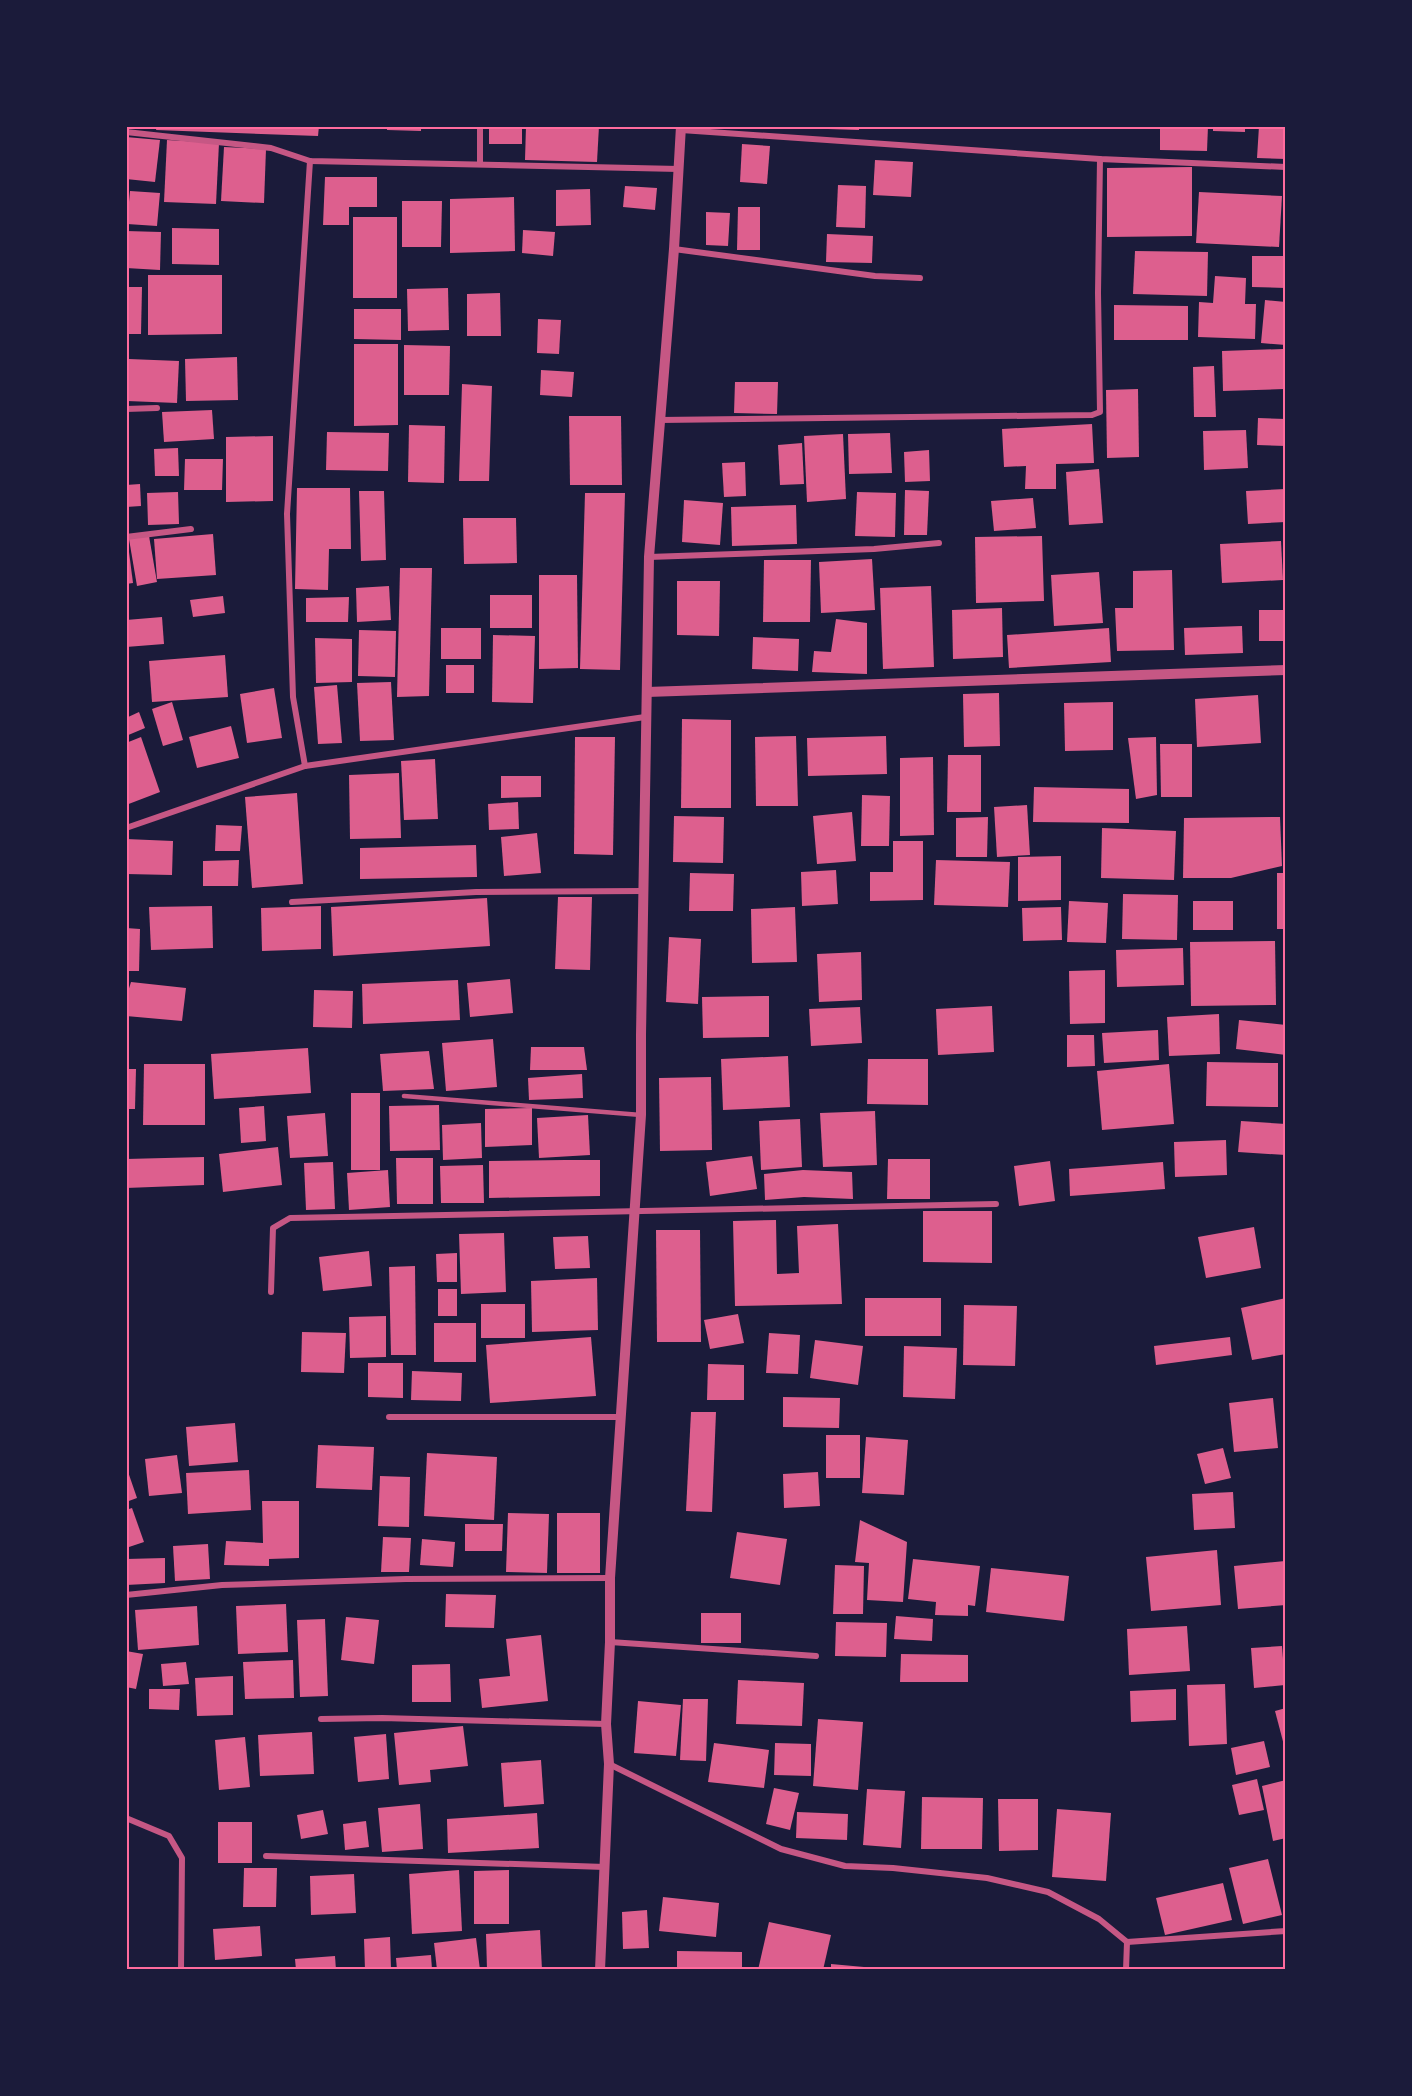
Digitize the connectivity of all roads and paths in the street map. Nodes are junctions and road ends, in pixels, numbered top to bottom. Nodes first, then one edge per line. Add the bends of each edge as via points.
1 (480, 126) edge
2 (681, 128) edge
3 (126, 132) edge
4 (1100, 159) junction
5 (310, 161) junction
6 (480, 164) junction
7 (1286, 167) edge
8 (679, 169) junction
9 (674, 249) junction
10 (920, 278) dead end
11 (157, 408) dead end
12 (126, 409) edge
13 (660, 420) junction
14 (191, 529) dead end
15 (126, 537) edge
16 (939, 543) dead end
17 (649, 557) junction
18 (1286, 670) edge
19 (647, 692) junction
20 (645, 717) junction
21 (305, 766) junction
22 (126, 828) edge
23 (643, 891) junction
24 (292, 902) dead end
25 (404, 1096) dead end
26 (641, 1115) junction
27 (996, 1204) dead end
28 (633, 1210) junction
29 (272, 1292) dead end
30 (389, 1417) dead end
31 (621, 1417) junction
32 (610, 1578) junction
33 (126, 1595) edge
34 (610, 1642) junction
35 (816, 1656) dead end
36 (321, 1719) dead end
37 (606, 1724) junction
38 (609, 1764) junction
39 (126, 1818) edge
40 (266, 1856) dead end
41 (606, 1867) junction
42 (1286, 1931) edge
43 (1127, 1942) junction
44 (181, 1970) edge
45 (600, 1970) edge
46 (1126, 1970) edge

1 - 6 street
2 - 4 street
2 - 8 street
3 - 5 street via 270,148
4 - 7 street
4 - 13 street via 1101,412
5 - 6 street
5 - 21 street via 287,514 293,697
6 - 8 street
8 - 9 street
9 - 10 street via 875,276
9 - 13 street
11 - 12 street
13 - 17 street
14 - 15 street
16 - 17 street
17 - 19 street
18 - 19 street
19 - 20 street
20 - 21 street
20 - 23 street
21 - 22 street
23 - 24 street via 476,892
23 - 26 street
25 - 26 lane
26 - 28 street
27 - 28 street
28 - 29 street via 290,1218 273,1228
28 - 31 street
30 - 31 street
31 - 32 street
32 - 33 street via 234,1585
32 - 34 street
34 - 35 street
34 - 37 street
36 - 37 street
37 - 38 street
38 - 41 street
38 - 43 street via 781,1849 845,1866 987,1878 1048,1893 1099,1919
39 - 44 street via 169,1836 182,1858
40 - 41 street
41 - 45 street
42 - 43 street
43 - 46 street

